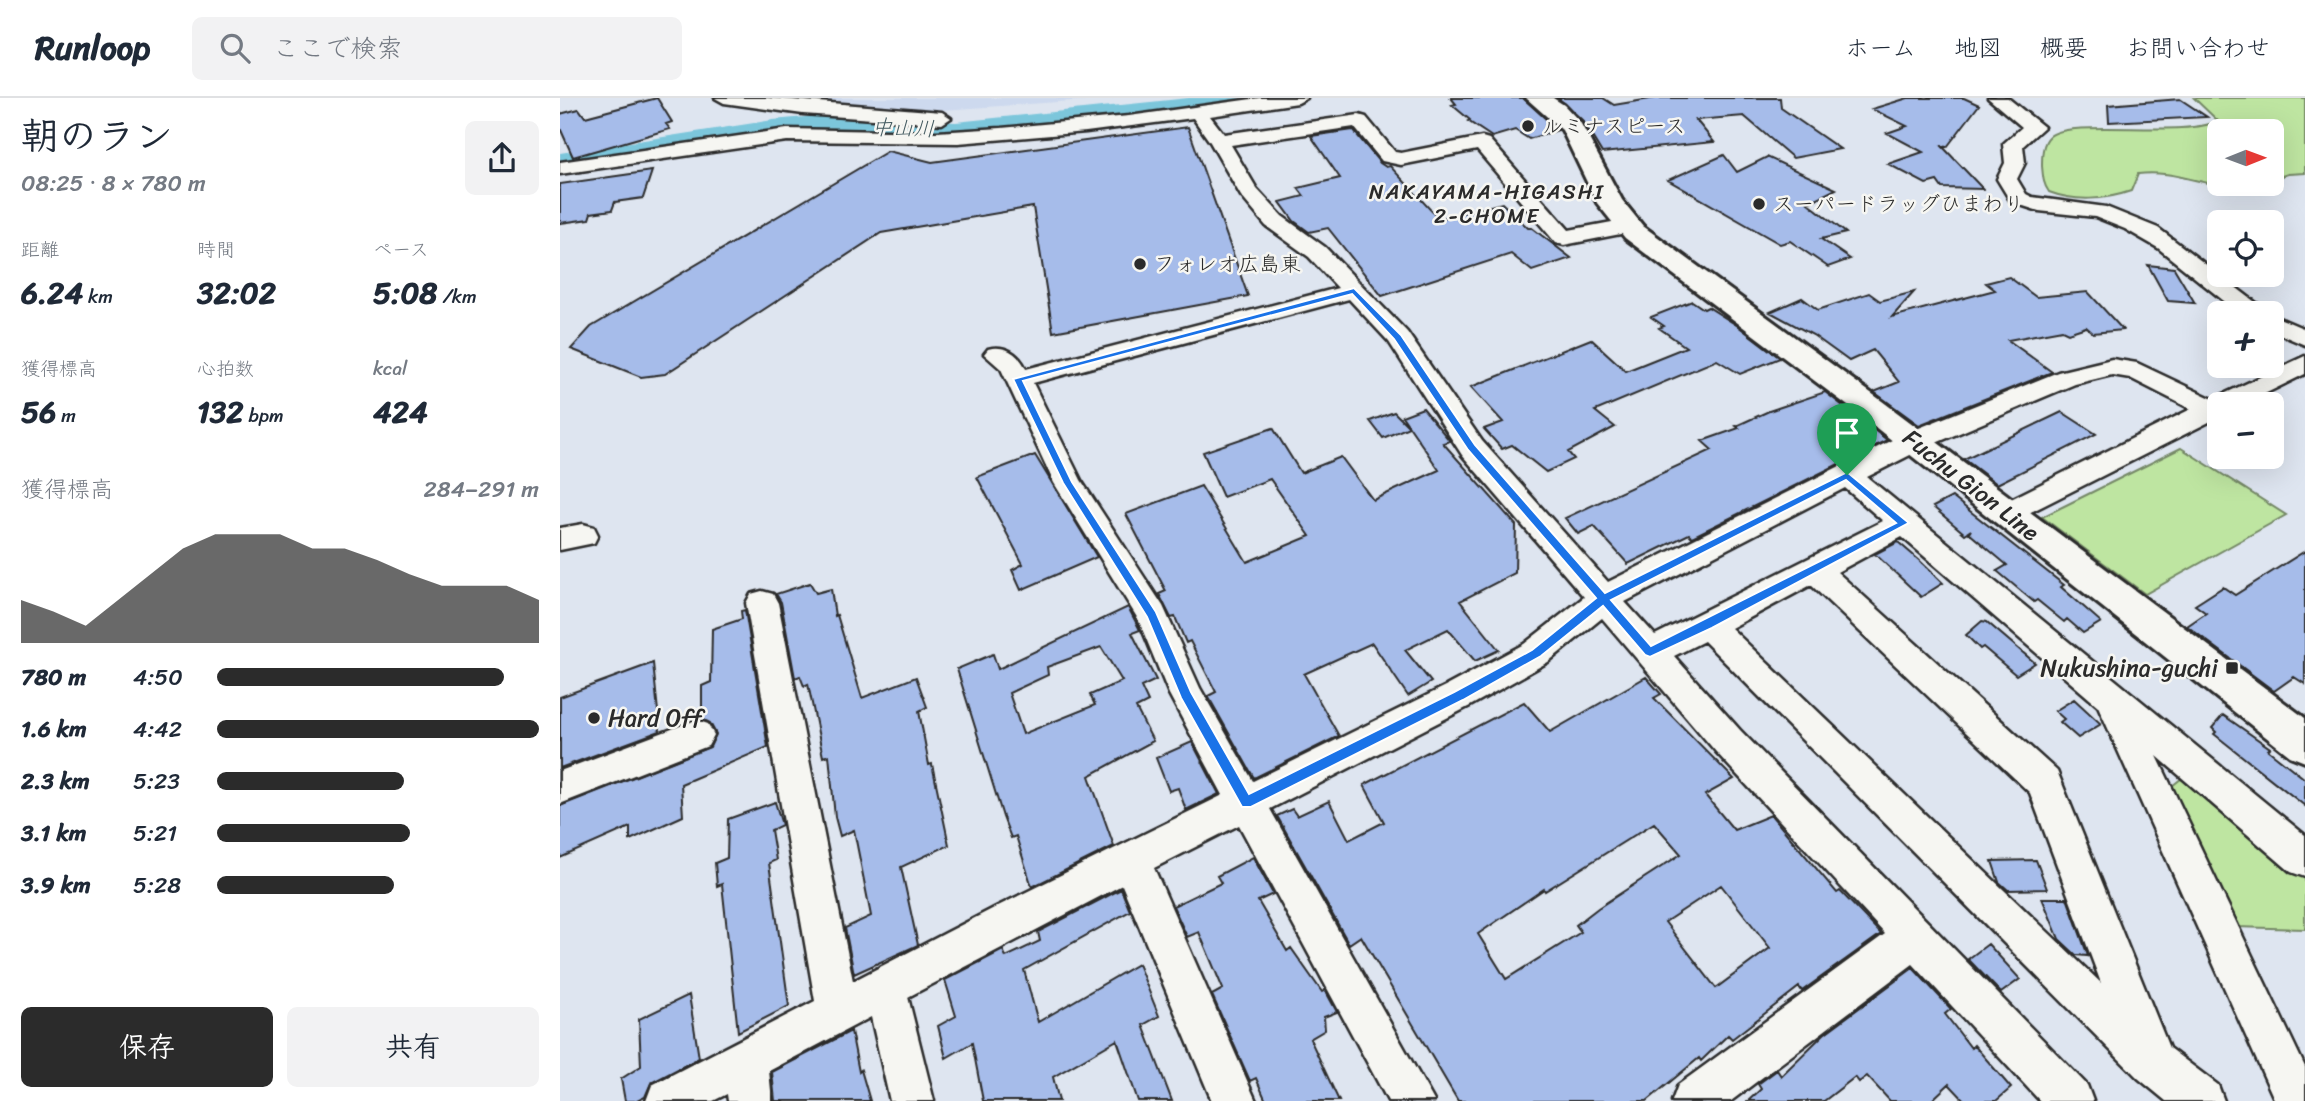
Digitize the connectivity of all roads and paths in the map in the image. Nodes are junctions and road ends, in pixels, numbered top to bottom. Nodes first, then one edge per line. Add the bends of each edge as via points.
1 (724, 98) edge
2 (1298, 98) edge
3 (1537, 98) edge
4 (1997, 98) edge
5 (1198, 113) junction
6 (969, 136) junction
7 (1219, 141) junction
8 (560, 168) edge
9 (1628, 226) junction
10 (1354, 291) junction
11 (2238, 301) edge
12 (2284, 328) edge
13 (2305, 338) edge
14 (2305, 364) edge
15 (2248, 392) edge
16 (2207, 402) edge
17 (2207, 413) edge
18 (1914, 441) junction
19 (1847, 475) junction
20 (2007, 513) junction
21 (1904, 523) junction
22 (1814, 569) junction
23 (1603, 599) junction
24 (762, 603) dead end
25 (1708, 625) junction
26 (1650, 652) junction
27 (2112, 697) junction
28 (696, 736) dead end
29 (2305, 743) edge
30 (560, 788) edge
31 (1247, 802) junction
32 (2305, 859) edge
33 (1131, 860) junction
34 (1915, 937) junction
35 (885, 987) junction
36 (838, 1012) junction
37 (2153, 1063) junction
38 (748, 1080) edge
39 (668, 1101) edge
40 (912, 1101) edge
41 (1234, 1101) edge
42 (1412, 1101) edge
43 (1694, 1101) edge
44 (2071, 1101) edge
45 (2202, 1101) edge
46 (2298, 1101) edge

1 - 6 street via 972,120
2 - 5 street
3 - 9 main road, Fuchu Gion Line via 1572,127 1610,203
4 - 11 street via 2034,127 2013,144 2015,163 2007,179 2018,198 2041,206 2091,210 2134,224 2181,253
5 - 6 street
5 - 7 street
6 - 8 street via 788,135
7 - 9 street via 1359,121 1389,157 1401,159 1482,143 1564,238
7 - 10 street via 1248,192 1274,221 1317,252
9 - 18 main road, Fuchu Gion Line
10 - 23 street via 1398,337 1472,448
10 - 31 street via 1007,367 1068,483 1152,615 1185,694
12 - 13 street
14 - 15 street
16 - 18 street via 2137,371 2112,368 2067,378
17 - 20 street
18 - 19 street
18 - 20 main road, Fuchu Gion Line
19 - 21 street
19 - 23 street
20 - 29 main road, Fuchu Gion Line
21 - 22 street
21 - 27 street
22 - 25 street
22 - 37 street via 2044,783
23 - 26 street
23 - 31 street via 1536,653
24 - 36 street
25 - 26 street
25 - 37 street
26 - 34 street
27 - 32 street
27 - 46 street
28 - 30 street
31 - 33 street
31 - 42 street
33 - 35 street
33 - 41 street
34 - 43 street
34 - 44 street
35 - 36 street
35 - 40 street
36 - 38 street
37 - 45 street
38 - 39 street

